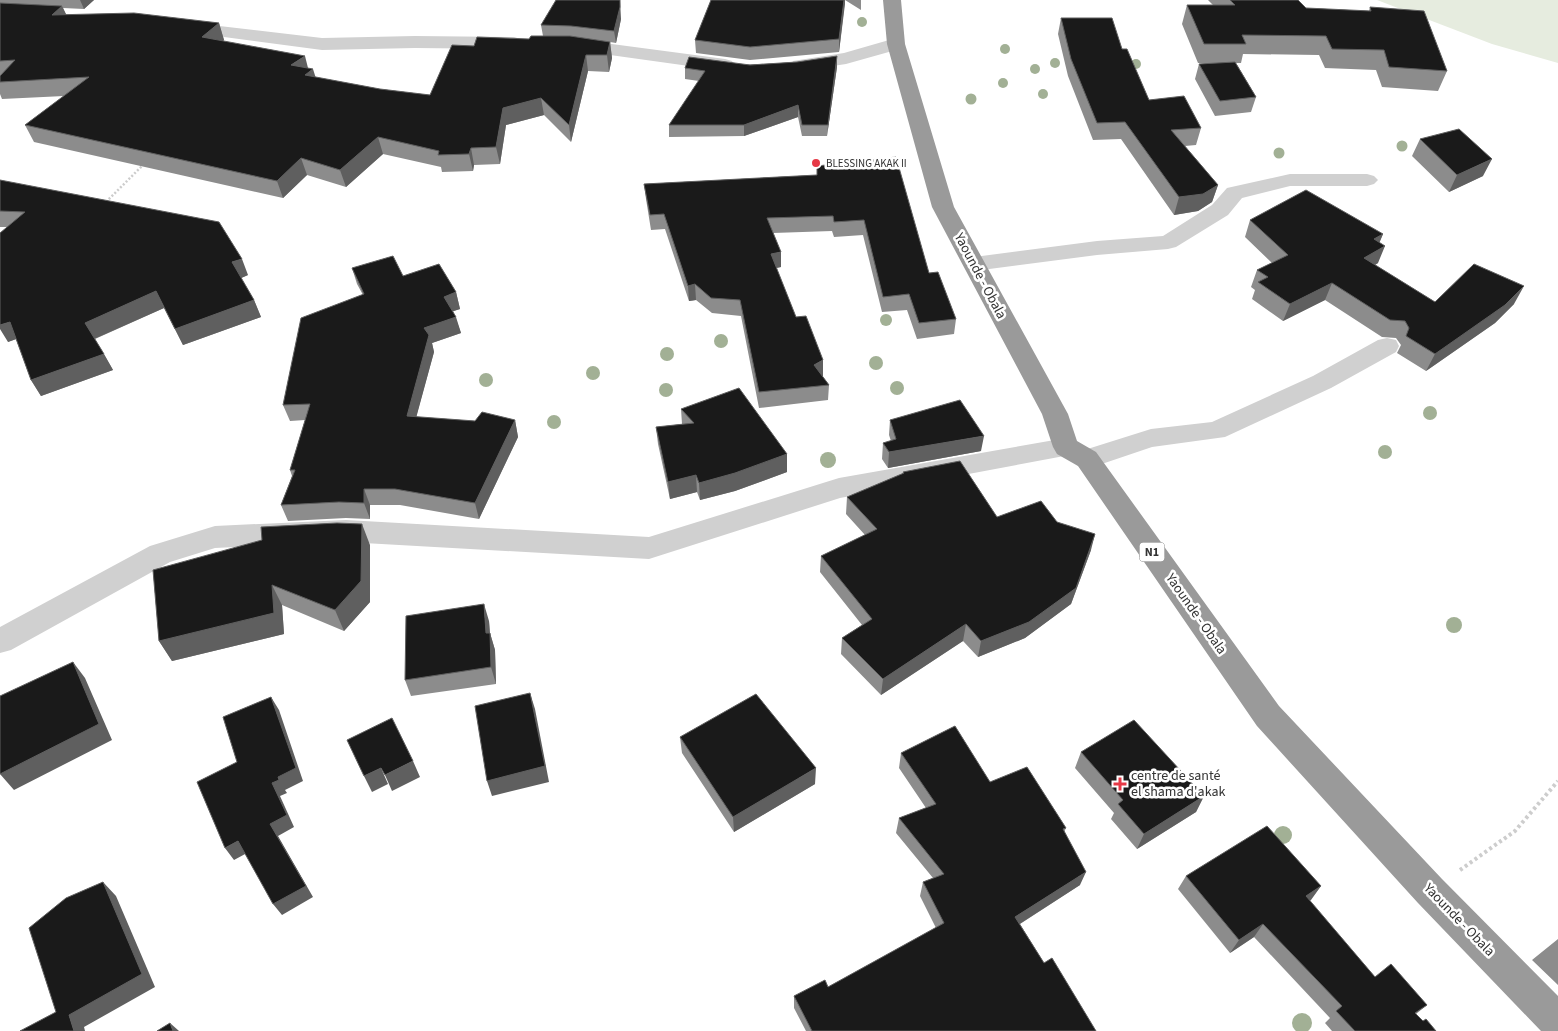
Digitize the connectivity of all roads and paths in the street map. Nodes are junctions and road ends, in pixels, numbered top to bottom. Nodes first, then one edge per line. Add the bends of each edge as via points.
1 (892, 0) edge
2 (169, 25) edge
3 (896, 44) junction
4 (778, 66) edge
5 (741, 67) edge
6 (151, 158) edge
7 (1367, 180) dead end
8 (102, 205) edge
9 (974, 264) junction
10 (1387, 346) dead end
11 (1076, 453) junction
12 (0, 641) edge
13 (1558, 781) edge
14 (1430, 891) junction
15 (1558, 1022) edge

1 - 3 highway, Yaounde - Obala / N1
2 - 5 street via 322,44 572,45
3 - 4 street via 846,58
3 - 9 highway, Yaounde - Obala / N1 via 943,207
6 - 8 path
7 - 9 street via 1290,180 1234,193 1220,210 1168,242
9 - 11 highway, Yaounde - Obala / N1
10 - 11 street via 1322,382 1216,431 1150,438
11 - 12 street via 839,488 649,548 346,532 216,537 160,554
11 - 14 highway, Yaounde - Obala / N1 via 1268,716
13 - 14 path via 1515,831
14 - 15 highway, Yaounde - Obala / N1

